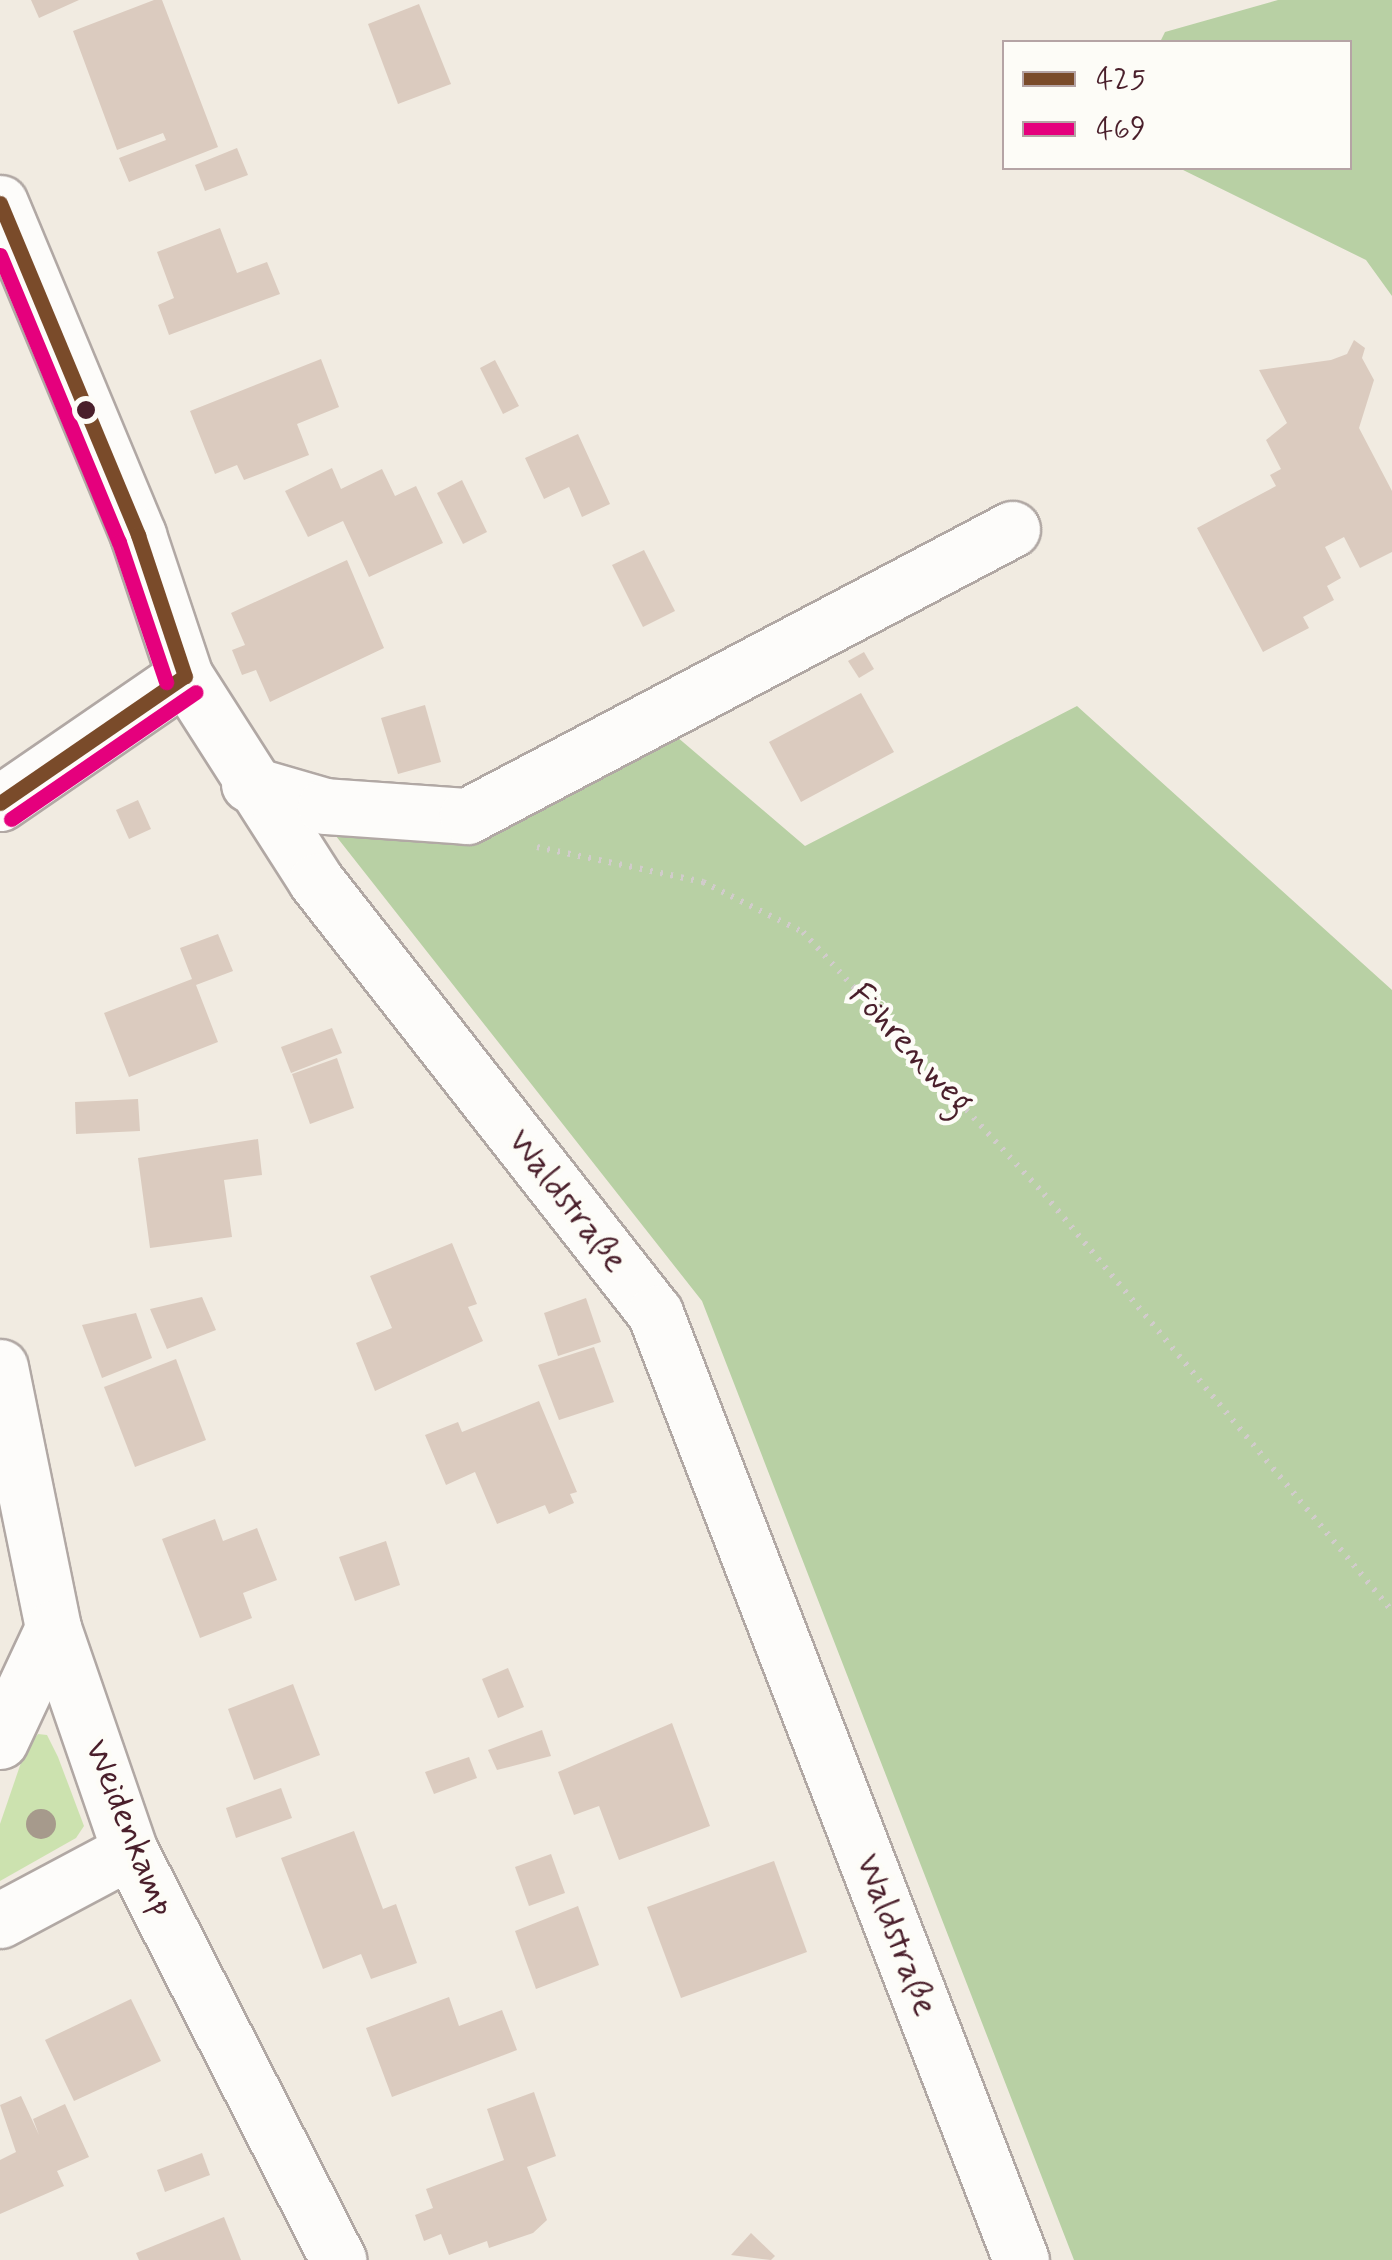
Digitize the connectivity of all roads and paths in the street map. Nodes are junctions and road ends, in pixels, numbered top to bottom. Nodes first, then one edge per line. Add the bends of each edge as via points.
1 (0, 203) edge
2 (1012, 529) dead end
3 (185, 676) junction
4 (248, 784) junction
5 (0, 803) edge
6 (467, 816) junction
7 (0, 1366) edge
8 (1392, 1611) edge
9 (54, 1628) junction
10 (0, 1741) edge
11 (130, 1851) junction
12 (0, 1920) edge
13 (338, 2260) edge
14 (1022, 2260) edge

1 - 3 street, Waldstraße via 138,535
2 - 6 street
3 - 4 street, Waldstraße
3 - 5 street
4 - 6 street via 325,806
4 - 14 street, Waldstraße via 655,1313
6 - 8 path, Föhrenweg via 546,850 703,882 802,932 1044,1194
7 - 9 street, Weidenkamp
9 - 10 street
9 - 11 street, Weidenkamp
11 - 12 street
11 - 13 street, Weidenkamp

